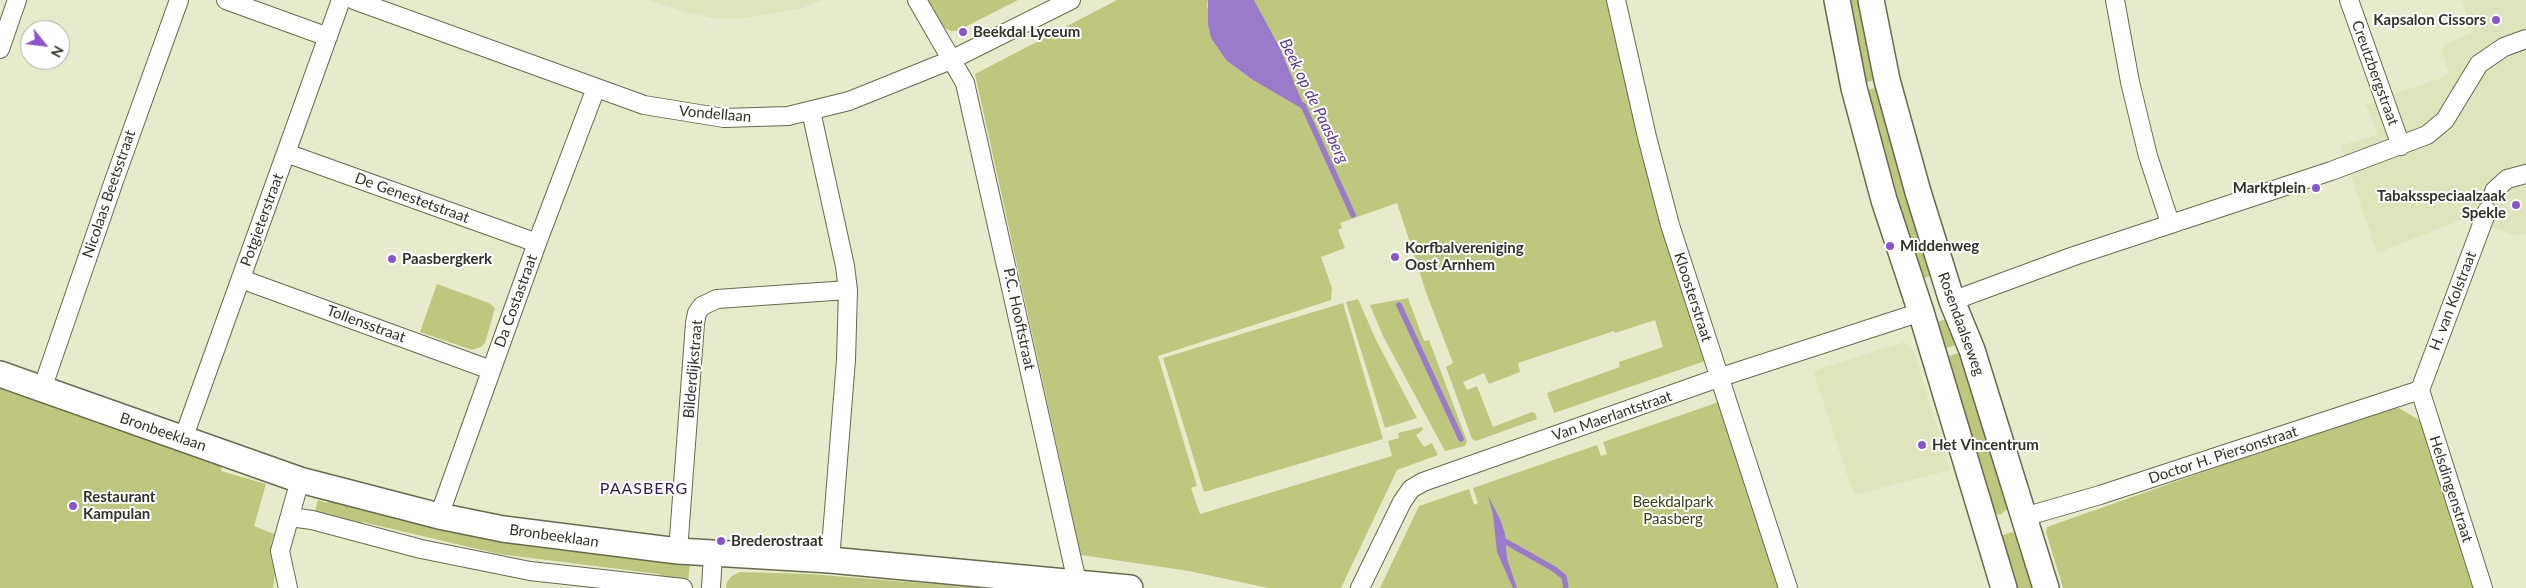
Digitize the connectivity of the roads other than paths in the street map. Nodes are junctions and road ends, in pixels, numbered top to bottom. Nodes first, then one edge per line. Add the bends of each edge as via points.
1 (179, 0) edge
2 (226, 0) edge
3 (341, 0) edge
4 (354, 0) edge
5 (917, 0) edge
6 (1071, 0) edge
7 (1616, 0) edge
8 (1837, 0) edge
9 (1870, 0) edge
10 (2115, 0) edge
11 (2349, 0) edge
12 (11, 3) edge
13 (328, 37) junction
14 (2526, 39) edge
15 (0, 49) edge
16 (951, 60) junction
17 (596, 88) junction
18 (811, 111) junction
19 (2401, 146) junction
20 (286, 153) junction
21 (2526, 174) edge
22 (2501, 185) dead end
23 (2487, 211) dead end
24 (2170, 223) junction
25 (537, 244) junction
26 (241, 279) junction
27 (848, 290) junction
28 (1952, 301) junction
29 (1922, 312) junction
30 (491, 370) junction
31 (0, 374) edge
32 (1718, 378) junction
33 (42, 389) junction
34 (2420, 390) junction
35 (183, 439) junction
36 (300, 480) junction
37 (440, 516) junction
38 (290, 517) junction
39 (2024, 517) junction
40 (1986, 528) junction
41 (678, 551) junction
42 (713, 553) junction
43 (830, 560) junction
44 (1077, 582) junction
45 (288, 588) edge
46 (683, 588) edge
47 (711, 588) edge
48 (1130, 588) edge
49 (1360, 588) edge
50 (1788, 588) edge
51 (2004, 588) edge
52 (2046, 588) edge
53 (2483, 588) edge

1 - 33 street, Nicolaas Beetsstraat
2 - 13 street
3 - 13 street, Potgieterstraat
4 - 17 street, Vondellaan
5 - 16 street, P.C. Hooftstraat
6 - 16 street, Vondellaan
7 - 32 street, Kloosterstraat via 1670,225
8 - 29 street via 1854,88 1882,190
9 - 28 street, Rosendaalseweg via 1902,137
10 - 24 street via 2148,156
11 - 19 street, Creutzbergstraat
12 - 15 street
13 - 20 street, Potgieterstraat
14 - 19 street via 2487,57 2472,73 2445,120 2427,135
16 - 18 street, Vondellaan via 866,94
16 - 44 street, P.C. Hooftstraat via 965,84 976,127
17 - 18 street, Vondellaan via 644,105 724,118 763,118
17 - 25 street, Da Costastraat
18 - 27 street
19 - 24 street
20 - 25 street, De Genestetstraat
20 - 26 street, Potgieterstraat
21 - 22 street
23 - 34 street, H. van Kolstraat
24 - 28 street
25 - 30 street, Da Costastraat
26 - 30 street, Tollensstraat
26 - 35 street, Potgieterstraat
27 - 41 street, Bilderdijkstraat via 717,299 702,306 697,313
27 - 43 street via 846,360
28 - 29 street
28 - 39 street, Rosendaalseweg via 1972,350
29 - 32 street, Van Maerlantstraat
29 - 40 street
30 - 37 street, Da Costastraat
31 - 33 street, Bronbeeklaan
32 - 49 street, Van Maerlantstraat via 1464,466 1411,489
32 - 50 street, Kloosterstraat
33 - 35 street, Bronbeeklaan
34 - 39 street, Doctor H. Piersonstraat
34 - 53 street, Helsdingenstraat
35 - 36 street, Bronbeeklaan
36 - 37 street, Bronbeeklaan
36 - 38 street
37 - 41 street, Bronbeeklaan via 565,538
38 - 45 street via 280,551
38 - 46 street via 530,571
39 - 40 street
39 - 52 street, Rosendaalseweg
40 - 51 street
41 - 42 street, Bronbeeklaan
42 - 43 street, Bronbeeklaan
42 - 47 street
43 - 44 street, Bronbeeklaan
44 - 48 street, Bronbeeklaan

